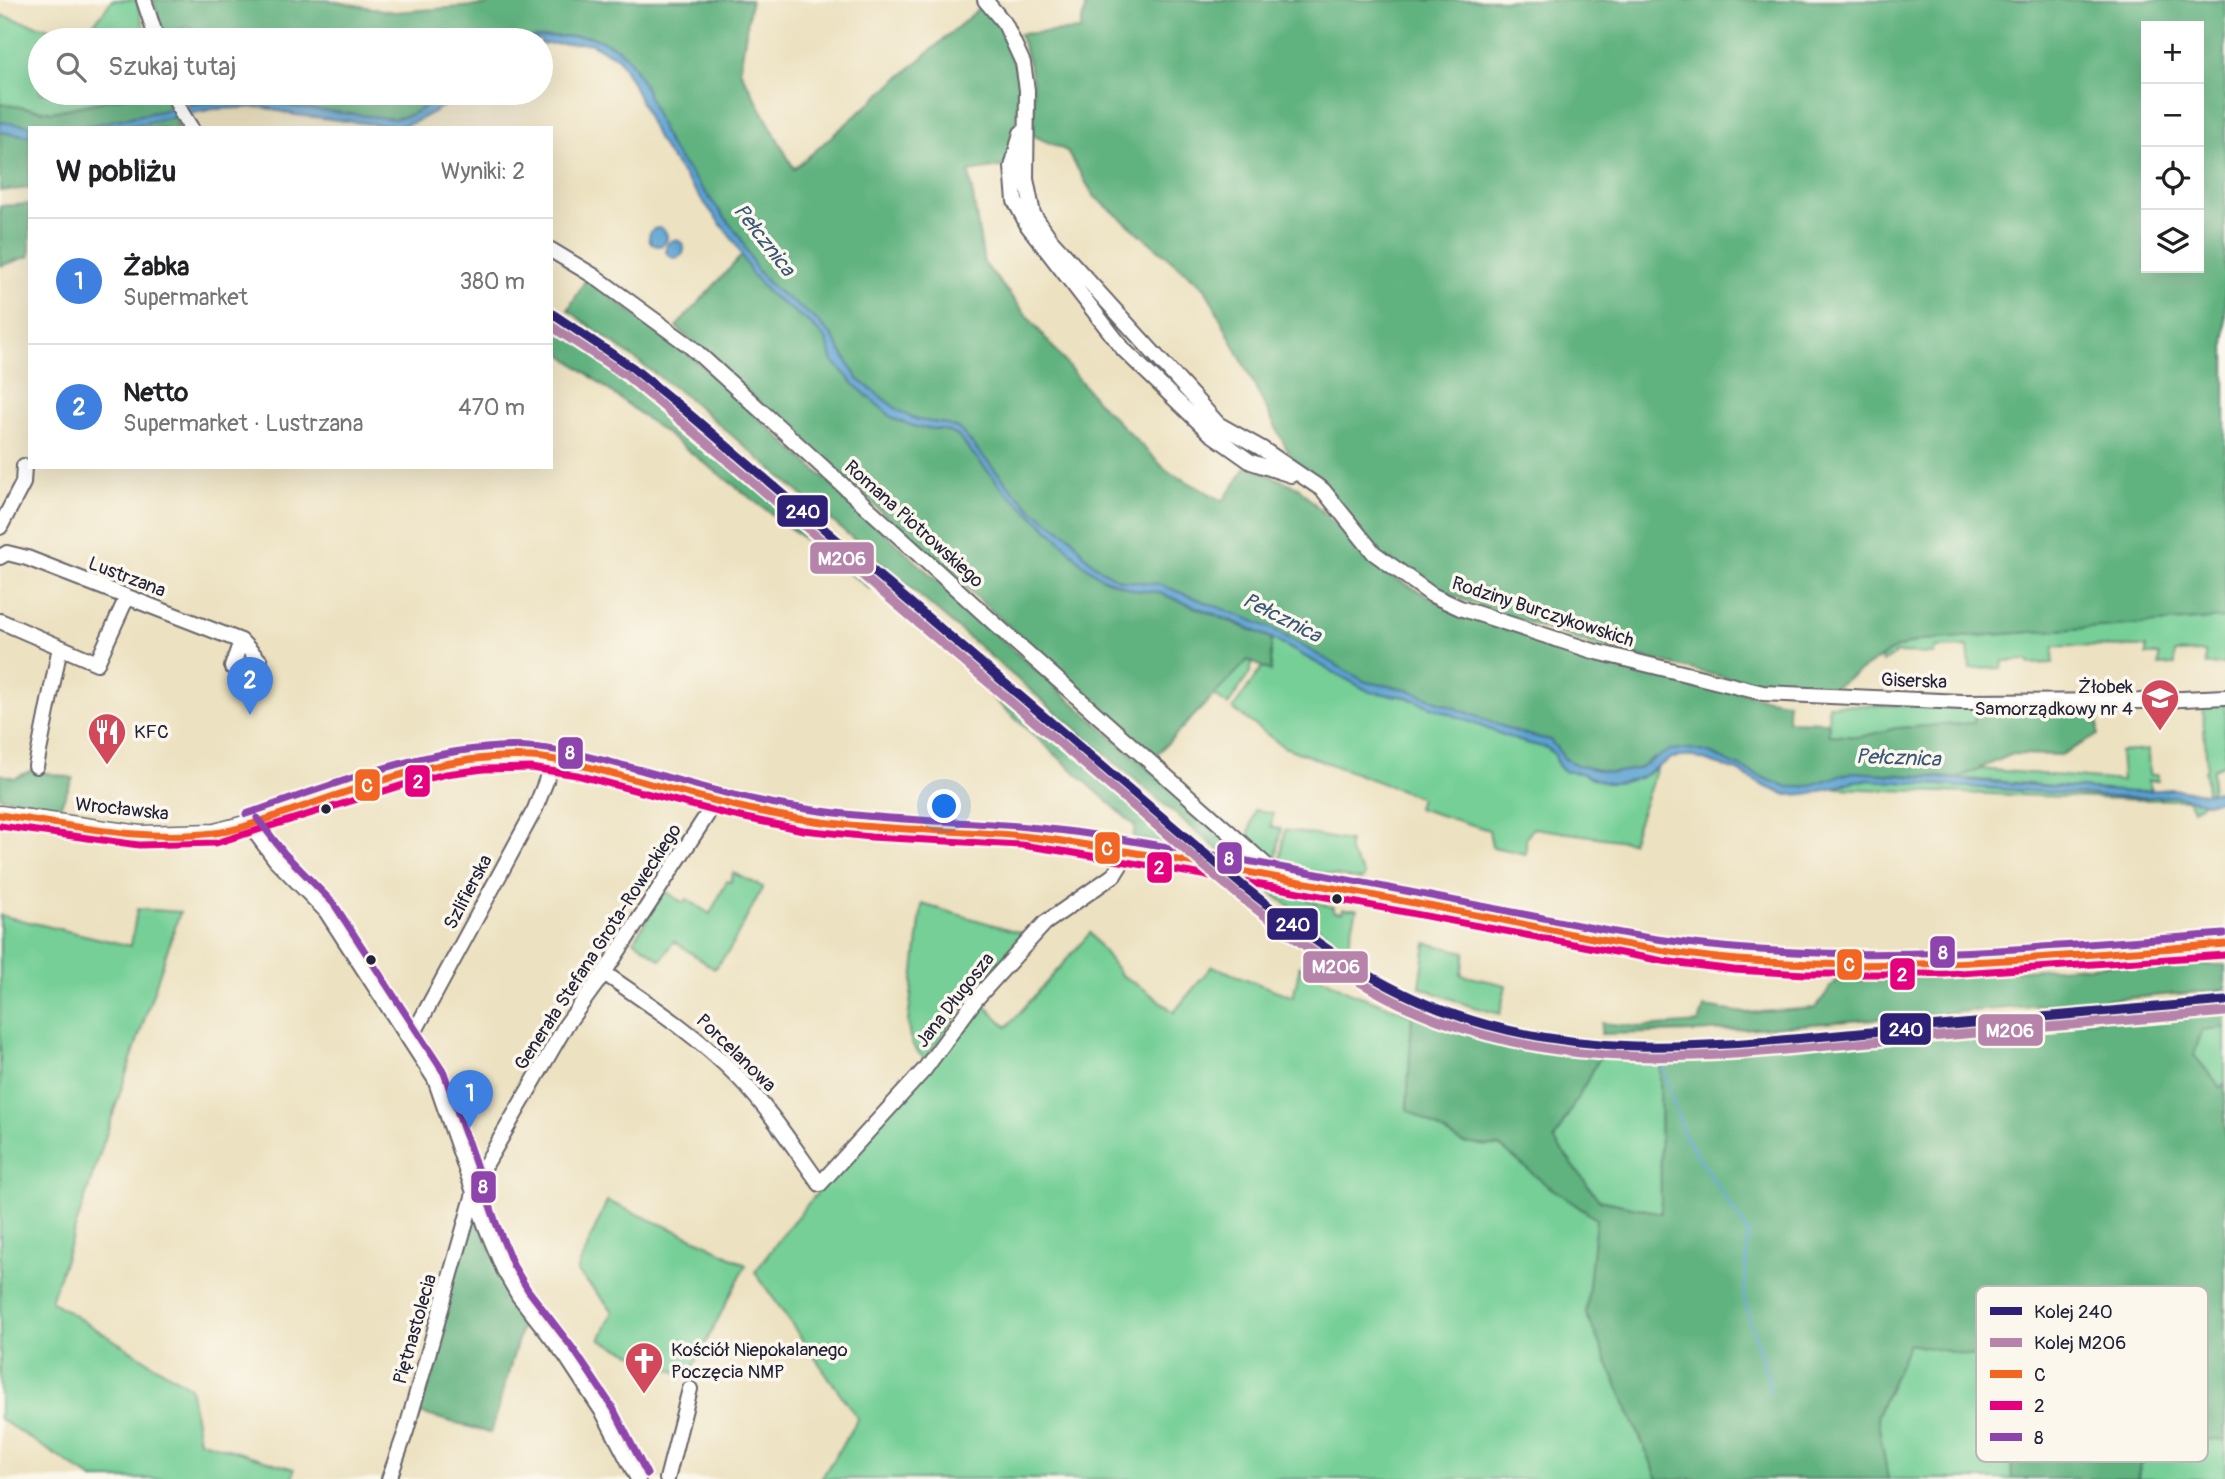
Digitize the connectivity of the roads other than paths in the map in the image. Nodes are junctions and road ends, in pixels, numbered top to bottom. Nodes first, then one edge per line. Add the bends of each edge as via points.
1 (144, 0) edge
2 (985, 0) edge
3 (153, 28) edge
4 (179, 105) edge
5 (190, 126) edge
6 (553, 251) edge
7 (24, 466) dead end
8 (0, 527) edge
9 (0, 557) edge
10 (127, 597) junction
11 (0, 621) edge
12 (241, 641) dead end
13 (60, 647) junction
14 (1811, 696) joint
15 (2225, 697) edge
16 (552, 760) junction
17 (36, 766) dead end
18 (713, 800) junction
19 (0, 815) edge
20 (19, 818) junction
21 (249, 824) junction
22 (0, 828) edge
23 (1239, 840) junction
24 (1124, 850) junction
25 (1246, 872) junction
26 (1275, 877) junction
27 (2225, 944) edge
28 (604, 973) junction
29 (407, 1036) junction
30 (820, 1184) joint
31 (474, 1189) junction
32 (690, 1389) dead end
33 (389, 1479) edge
34 (638, 1479) edge
35 (667, 1479) edge

1 - 3 street
2 - 14 street, Rodziny Burczykowskich via 1005,24 1023,64 1026,115 1012,167 1016,201 1027,226 1124,350 1210,433 1251,462 1307,480 1323,490 1374,553 1432,595 1460,608 1593,652 1763,693
4 - 5 street
6 - 23 street, Romana Piotrowskiego via 690,346
7 - 8 street via 23,483
9 - 10 street, Lustrzana via 7,553 27,558
10 - 12 street, Lustrzana
10 - 13 street via 97,663
11 - 13 street
13 - 17 street
14 - 15 street, Giserska via 1962,702
16 - 18 main road, Wrocławska
16 - 21 main road, Wrocławska via 498,757 444,764
16 - 29 street, Szlifierska via 534,809 416,1029
18 - 24 main road, Wrocławska via 820,822 1022,835
18 - 28 street, Generała Stefana Grota-Roweckiego
19 - 20 main road, Wrocławska
20 - 21 main road, Wrocławska via 156,836 215,833
20 - 22 street
21 - 29 street via 276,860 326,911
23 - 25 street via 1246,853
23 - 26 street, Romana Piotrowskiego
24 - 25 main road, Wrocławska
24 - 30 street, Jana Długosza via 1114,875 1045,923 976,999 924,1070
25 - 26 main road, Wrocławska
26 - 27 main road, Wrocławska via 1738,961 1911,965
28 - 30 street, Porcelanowa via 681,1026 740,1079
28 - 31 street, Generała Stefana Grota-Roweckiego via 566,1025
29 - 31 street via 435,1079
31 - 33 street, Piętnastolecia
31 - 34 street via 504,1270 604,1414
32 - 35 street

